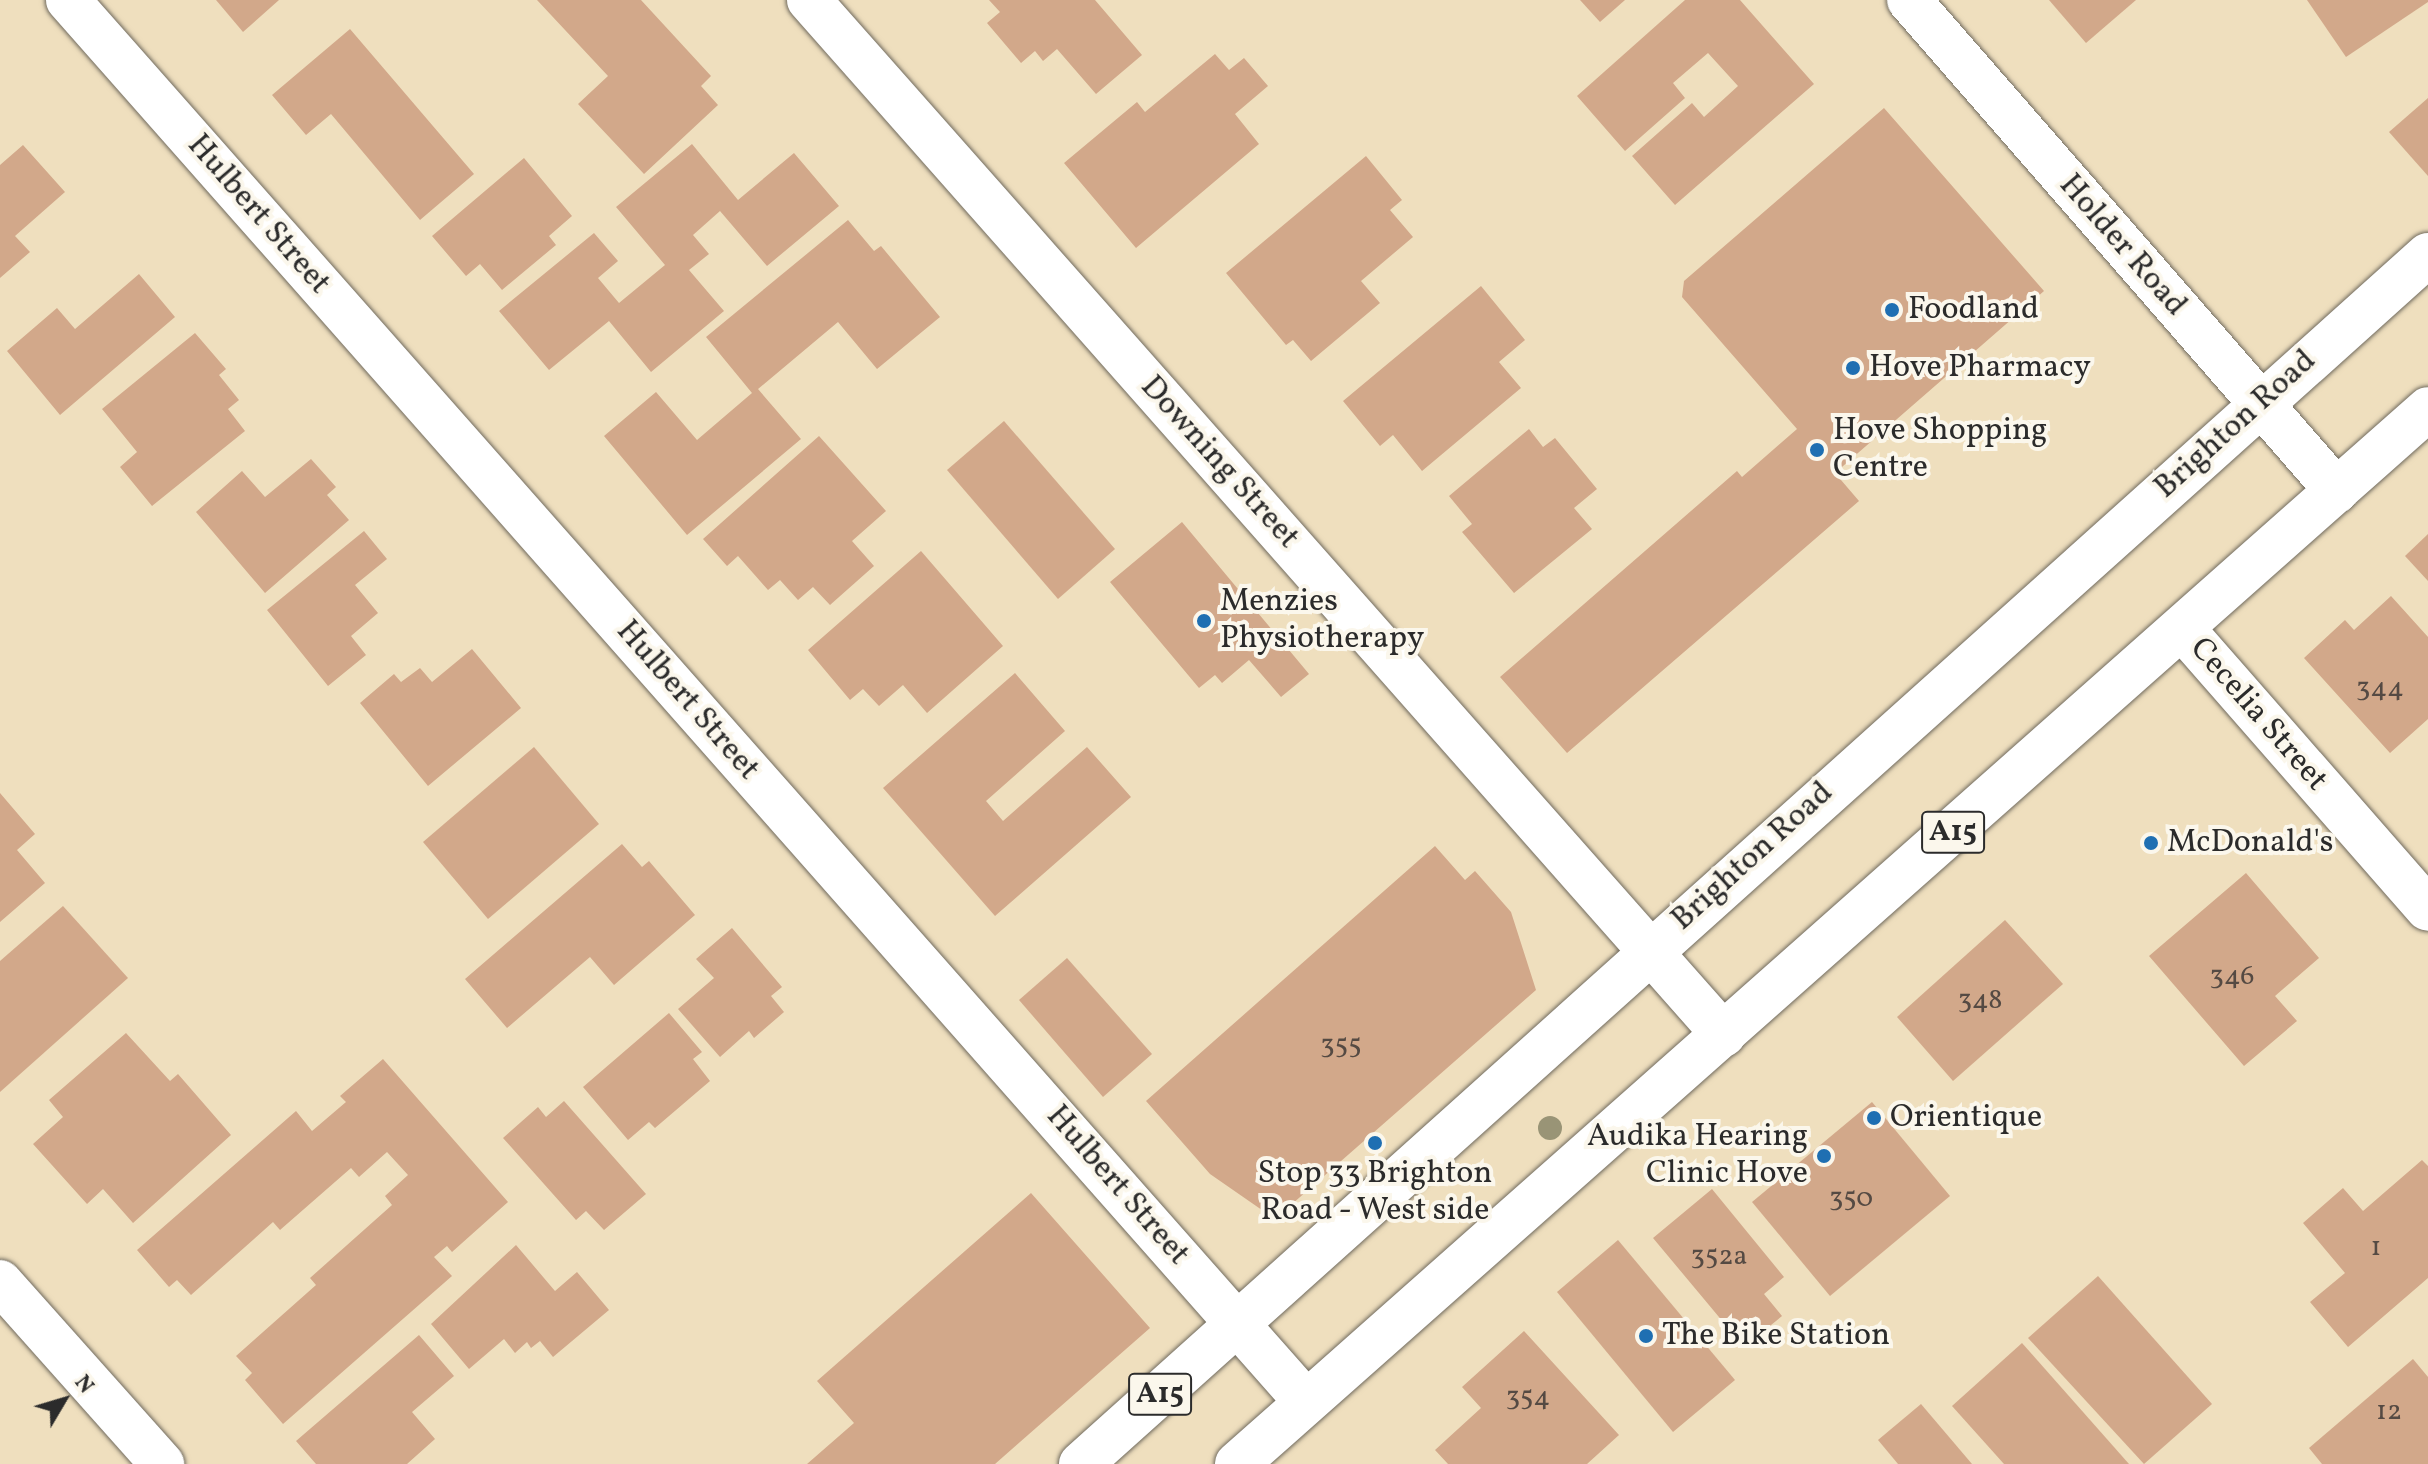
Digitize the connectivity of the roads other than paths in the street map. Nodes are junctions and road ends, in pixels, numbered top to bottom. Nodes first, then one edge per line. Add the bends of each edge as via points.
1 (68, 0) edge
2 (809, 0) edge
3 (1909, 0) edge
4 (2428, 255) edge
5 (2259, 404) junction
6 (2428, 409) edge
7 (2337, 491) junction
8 (2182, 628) junction
9 (2428, 909) edge
10 (1650, 949) junction
11 (1724, 1035) junction
12 (0, 1282) edge
13 (1239, 1324) junction
14 (1306, 1402) junction
15 (162, 1464) edge
16 (1081, 1464) edge
17 (1237, 1464) edge

1 - 13 street, Hulbert Street
2 - 10 street, Downing Street
3 - 5 street, Holder Road
4 - 5 street, Brighton Road / A15
5 - 7 street, Holder Road
5 - 10 street, Brighton Road / A15
6 - 7 street, A15
7 - 8 street, A15
8 - 9 street, Cecelia Street
8 - 11 street, A15
10 - 11 street, Downing Street
10 - 13 street, Brighton Road / A15
11 - 14 street, A15
12 - 15 street
13 - 14 street, Hulbert Street
13 - 16 street, Brighton Road / A15
14 - 17 street, A15

